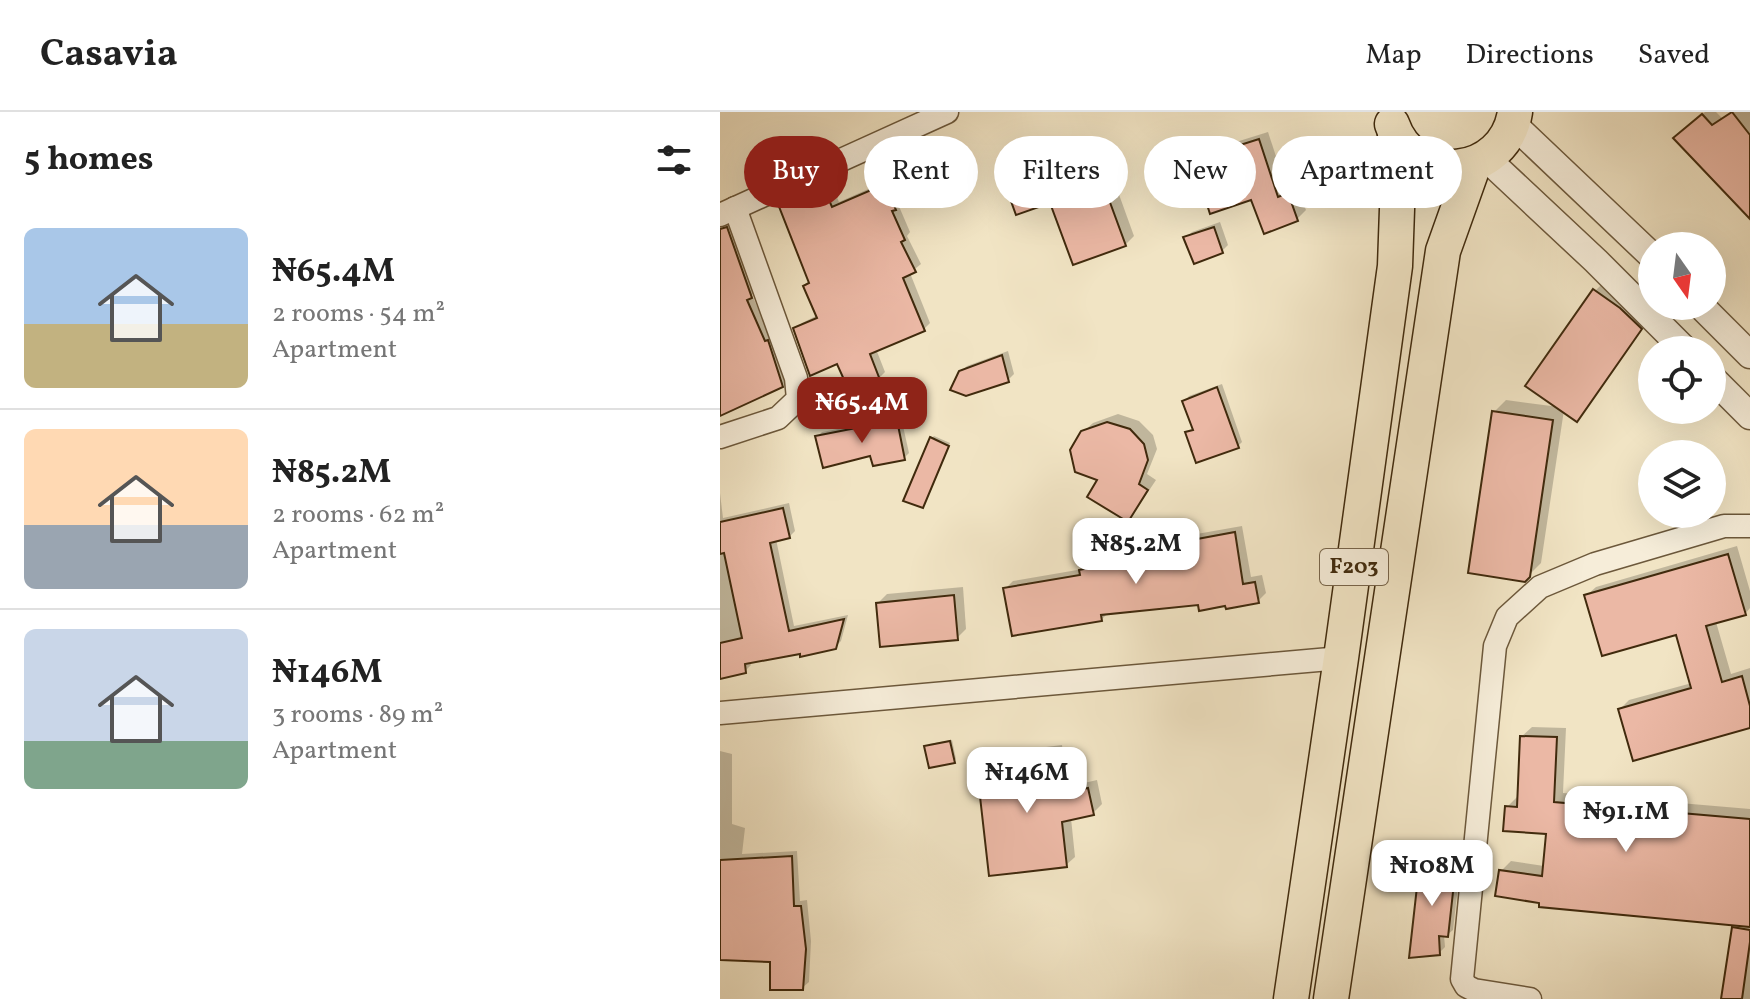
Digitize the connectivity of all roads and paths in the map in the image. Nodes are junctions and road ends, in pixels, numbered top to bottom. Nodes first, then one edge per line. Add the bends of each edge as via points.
1 (947, 112) edge
2 (1514, 118) edge
3 (1392, 123) edge
4 (1480, 161) junction
5 (728, 212) edge
6 (1638, 242) edge
7 (1715, 320) edge
8 (1671, 336) edge
9 (1750, 355) edge
10 (1726, 392) edge
11 (1750, 416) edge
12 (720, 437) edge
13 (1750, 526) edge
14 (1341, 658) junction
15 (720, 713) edge
16 (1291, 999) edge
17 (1331, 999) edge
18 (1530, 999) edge

1 - 5 street
2 - 4 main road via 1502,143
2 - 6 street
3 - 4 main road via 1420,160 1456,168
3 - 14 main road, F203 via 1398,181 1395,266
4 - 8 street via 1596,261
4 - 17 main road, F203 via 1443,251
5 - 12 street via 796,378 798,399 778,418
7 - 9 street
10 - 11 street
13 - 18 street via 1724,526 1595,564 1540,587 1507,617 1495,646 1462,979 1474,990
14 - 15 street
14 - 16 main road, F203

